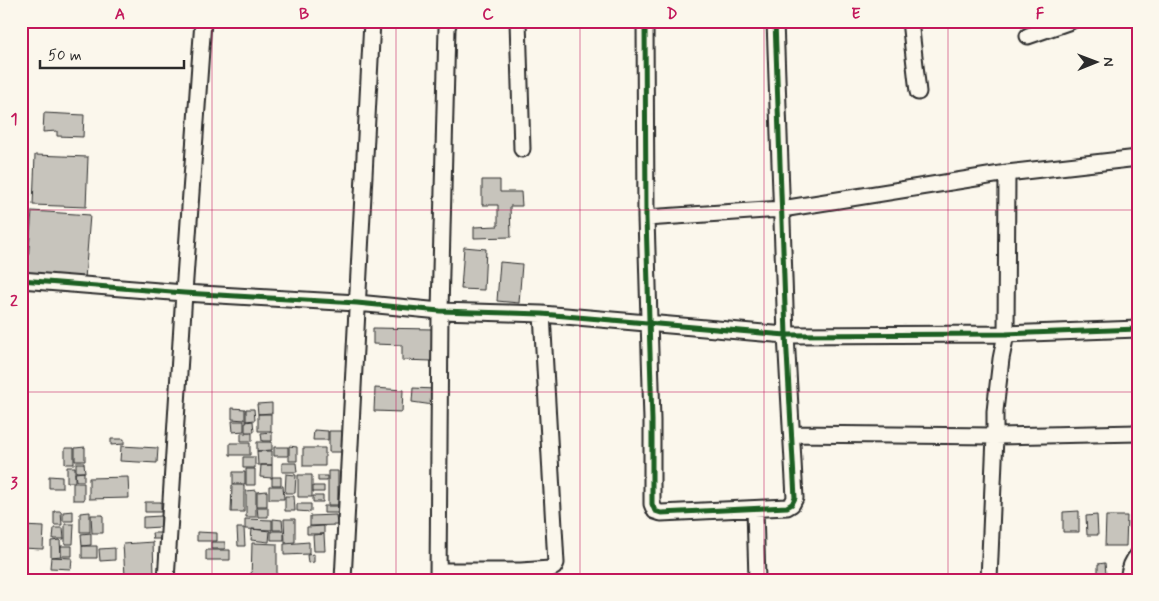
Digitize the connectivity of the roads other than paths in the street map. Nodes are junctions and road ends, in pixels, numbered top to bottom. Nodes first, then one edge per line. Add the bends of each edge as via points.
1 (203, 21) edge
2 (372, 21) edge
3 (449, 21) edge
4 (518, 21) edge
5 (645, 21) edge
6 (775, 21) edge
7 (910, 21) edge
8 (1071, 21) edge
9 (1028, 36) dead end
10 (918, 92) dead end
11 (522, 149) dead end
12 (1138, 158) edge
13 (1007, 173) junction
14 (782, 210) junction
15 (646, 218) junction
16 (21, 280) edge
17 (184, 293) junction
18 (357, 302) junction
19 (440, 311) junction
20 (542, 314) junction
21 (648, 324) junction
22 (1138, 329) edge
23 (1006, 334) junction
24 (786, 335) junction
25 (1138, 433) edge
26 (792, 434) junction
27 (995, 436) junction
28 (755, 509) junction
29 (1138, 555) edge
30 (521, 575) edge
31 (438, 576) edge
32 (166, 580) edge
33 (342, 580) edge
34 (757, 580) edge
35 (989, 580) edge
36 (1128, 580) edge

1 - 17 street
2 - 18 street
3 - 19 street
4 - 11 street
5 - 15 street
6 - 14 street
7 - 10 street
8 - 9 street
12 - 13 street
13 - 14 street
13 - 23 street
14 - 15 street
14 - 24 street
15 - 21 street
16 - 17 street
17 - 18 street
17 - 32 street
18 - 19 street
18 - 33 street
19 - 20 street
19 - 31 street
20 - 21 street
20 - 30 street via 556,563 550,569
21 - 24 street
21 - 28 street via 652,504 655,510 661,513
22 - 23 street
23 - 24 street
23 - 27 street via 997,387
24 - 26 street
25 - 27 street
26 - 27 street
26 - 28 street via 792,504
27 - 35 street
28 - 34 street
29 - 36 street
30 - 31 street

